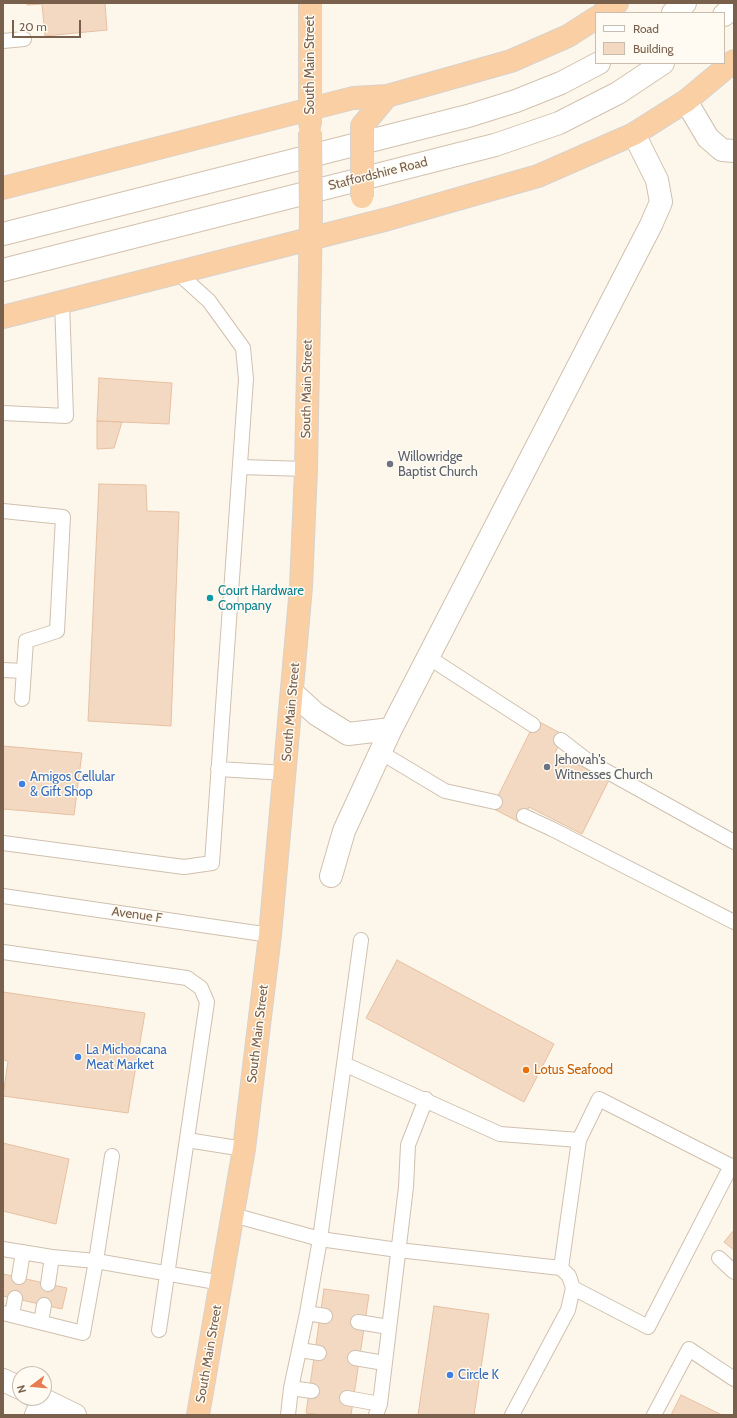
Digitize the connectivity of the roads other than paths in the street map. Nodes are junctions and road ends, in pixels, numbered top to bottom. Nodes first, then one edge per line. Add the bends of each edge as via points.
1 (310, 3) edge
2 (617, 3) edge
3 (685, 3) edge
4 (734, 5) edge
5 (604, 12) edge
6 (674, 12) edge
7 (725, 14) edge
8 (595, 19) edge
9 (24, 39) dead end
10 (3, 41) edge
11 (734, 60) edge
12 (597, 64) edge
13 (662, 64) edge
14 (387, 96) junction
15 (686, 101) junction
16 (309, 109) junction
17 (634, 134) junction
18 (734, 152) edge
19 (3, 188) edge
20 (388, 219) junction
21 (3, 234) edge
22 (310, 238) junction
23 (3, 270) edge
24 (177, 272) junction
25 (62, 302) junction
26 (3, 317) edge
27 (3, 413) edge
28 (240, 467) junction
29 (306, 469) junction
30 (3, 511) edge
31 (428, 657) junction
32 (3, 670) edge
33 (24, 671) junction
34 (293, 693) junction
35 (22, 699) dead end
36 (533, 725) dead end
37 (391, 729) junction
38 (561, 740) dead end
39 (380, 752) junction
40 (218, 769) junction
41 (286, 773) junction
42 (495, 802) dead end
43 (524, 816) dead end
44 (734, 842) edge
45 (3, 843) edge
46 (331, 876) dead end
47 (3, 896) edge
48 (734, 922) edge
49 (270, 935) junction
50 (361, 940) dead end
51 (3, 952) edge
52 (344, 1064) junction
53 (426, 1099) junction
54 (187, 1140) junction
55 (579, 1140) junction
56 (244, 1149) junction
57 (112, 1156) dead end
58 (233, 1215) junction
59 (320, 1239) junction
60 (3, 1249) edge
61 (398, 1250) junction
62 (23, 1252) junction
63 (52, 1257) junction
64 (719, 1258) dead end
65 (96, 1261) junction
66 (561, 1268) junction
67 (734, 1272) edge
68 (168, 1274) junction
69 (19, 1277) dead end
70 (222, 1283) junction
71 (48, 1284) dead end
72 (573, 1288) junction
73 (15, 1298) dead end
74 (44, 1305) dead end
75 (307, 1313) junction
76 (7, 1314) edge
77 (325, 1316) dead end
78 (41, 1322) junction
79 (358, 1322) dead end
80 (389, 1327) junction
81 (159, 1330) dead end
82 (300, 1350) junction
83 (319, 1353) dead end
84 (355, 1358) dead end
85 (384, 1363) junction
86 (734, 1379) edge
87 (291, 1388) junction
88 (312, 1391) dead end
89 (347, 1398) dead end
90 (46, 1406) edge
91 (378, 1410) edge
92 (75, 1415) edge
93 (198, 1415) edge
94 (288, 1415) edge
95 (512, 1415) edge
96 (654, 1415) edge

1 - 16 highway, South Main Street
2 - 5 highway
3 - 6 main road
4 - 7 main road
8 - 14 highway via 568,36 511,61
9 - 10 lane
11 - 15 highway
12 - 21 main road via 561,83 468,116
13 - 23 main road, Staffordshire Road via 618,93 559,123 495,145
14 - 16 highway via 353,98
14 - 20 highway, bridge via 362,126 362,197
15 - 17 highway
15 - 18 main road via 708,138 722,150
16 - 19 highway
16 - 22 highway, South Main Street, bridge
17 - 20 highway via 538,176
17 - 31 main road via 657,180 661,202
20 - 22 highway
22 - 24 highway
22 - 29 highway, South Main Street
24 - 25 highway
24 - 28 lane via 209,301 243,348 246,379
25 - 26 highway
25 - 27 lane via 66,416
28 - 29 lane
28 - 40 lane
29 - 34 highway, South Main Street
30 - 33 lane via 64,517 57,631 26,642
31 - 36 lane
31 - 37 main road
32 - 33 lane
33 - 35 lane
34 - 37 main road via 316,714 348,734
34 - 41 highway, South Main Street
37 - 39 main road
38 - 44 lane via 588,760
39 - 42 lane via 445,791
39 - 46 main road via 344,831
40 - 41 lane
40 - 45 lane via 212,863 184,867
41 - 49 highway, South Main Street
43 - 48 lane
47 - 49 lane, Avenue F
49 - 56 highway, South Main Street
50 - 52 lane
51 - 54 lane via 187,978 200,988 207,1002
52 - 53 lane
52 - 59 lane
53 - 55 lane via 500,1134
53 - 61 lane via 408,1145
54 - 56 lane
54 - 68 lane
55 - 66 lane
55 - 72 lane via 599,1099 731,1166 648,1327
56 - 58 highway, South Main Street
57 - 65 lane
58 - 59 lane
58 - 70 highway, South Main Street
59 - 61 lane
59 - 75 lane
60 - 62 lane
61 - 66 lane
61 - 80 lane
62 - 63 lane
62 - 69 lane
63 - 65 lane
63 - 71 lane
64 - 67 lane
65 - 68 lane
65 - 78 lane via 83,1333
66 - 72 lane via 569,1276
68 - 70 lane
68 - 81 lane
70 - 93 highway, South Main Street
72 - 95 lane via 568,1310
73 - 76 lane
74 - 78 lane
75 - 77 lane
75 - 82 lane
76 - 78 lane
79 - 80 lane
80 - 85 lane
82 - 83 lane
82 - 87 lane
84 - 85 lane
85 - 91 lane
86 - 96 lane via 689,1349
87 - 88 lane
87 - 94 lane
89 - 91 lane
90 - 92 main road

